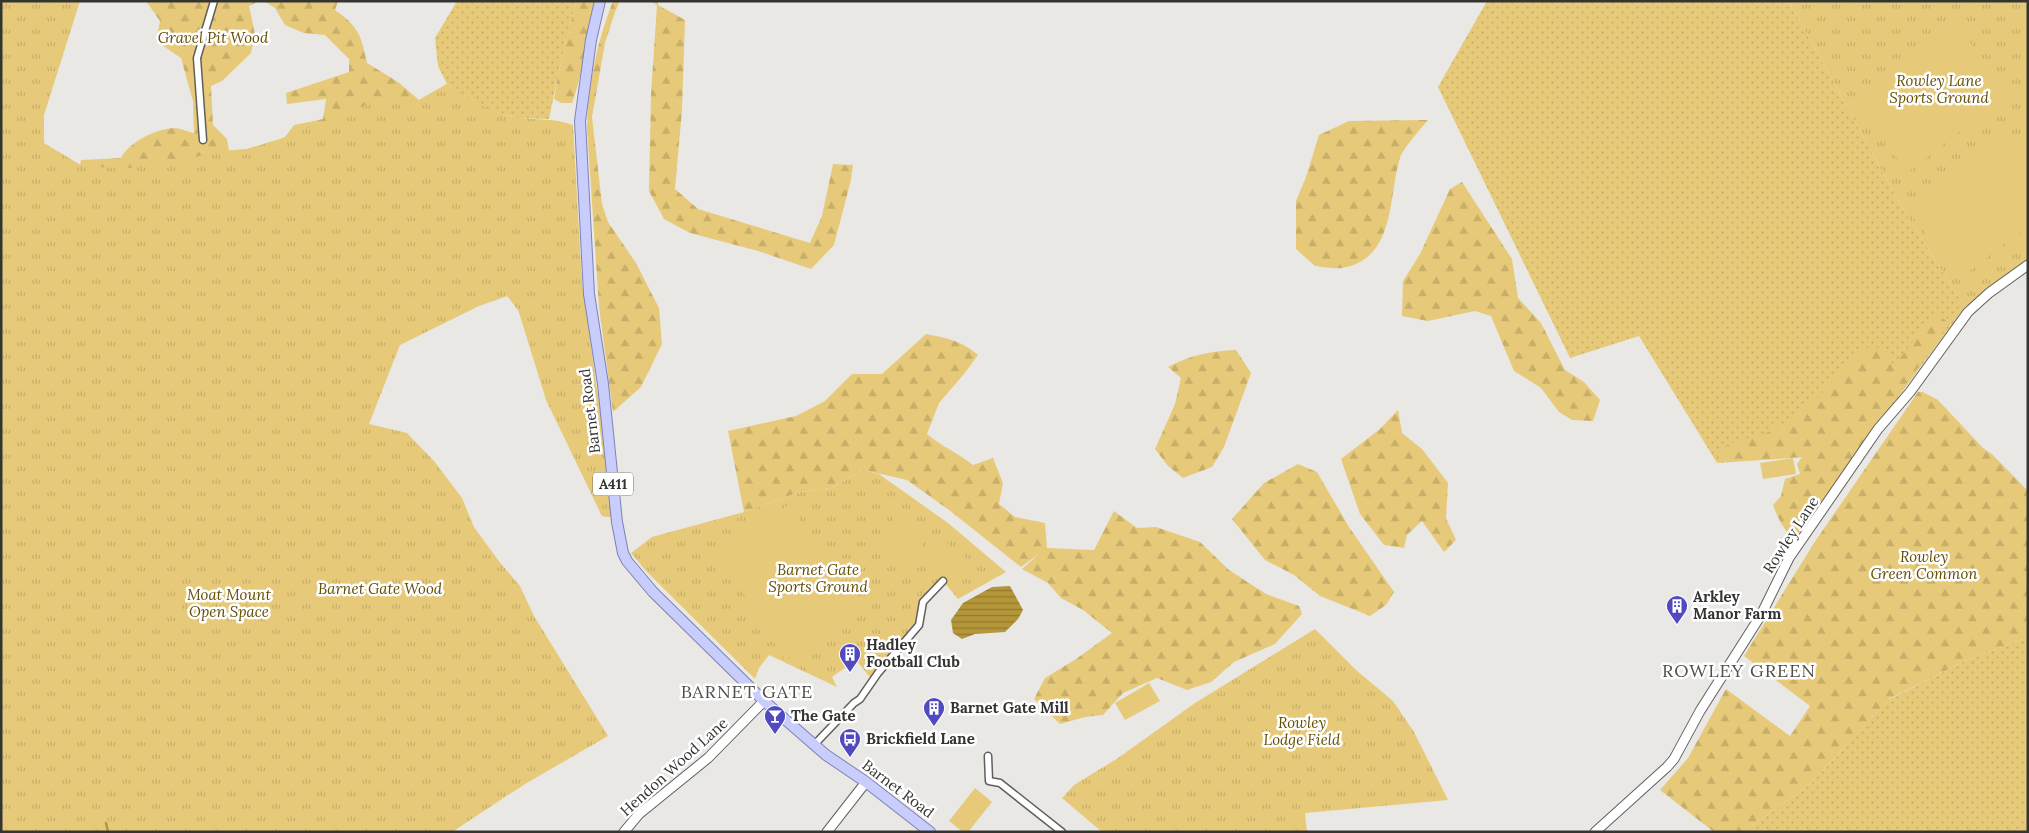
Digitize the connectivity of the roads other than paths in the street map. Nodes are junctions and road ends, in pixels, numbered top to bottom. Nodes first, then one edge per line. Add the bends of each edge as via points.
1 (214, 1) edge
2 (600, 1) edge
3 (203, 140) dead end
4 (2028, 265) edge
5 (943, 581) dead end
6 (764, 700) junction
7 (814, 745) junction
8 (988, 756) dead end
9 (866, 782) junction
10 (624, 832) edge
11 (827, 832) edge
12 (930, 832) edge
13 (1062, 832) edge
14 (1594, 832) edge

1 - 3 street via 197,58
2 - 6 main road, Barnet Road / A411 via 580,121 589,294 603,384 620,544 628,561 653,592
4 - 14 street, Rowley Lane via 1968,312 1910,392 1878,429 1790,558 1761,615 1700,711 1674,759
5 - 7 street via 923,602 918,625 860,699
6 - 7 main road, Barnet Road / A411
6 - 10 street, Hendon Wood Lane via 708,758 639,814
7 - 9 main road, Barnet Road / A411
8 - 13 street via 988,781 1000,783
9 - 11 street
9 - 12 main road, Barnet Road / A411

